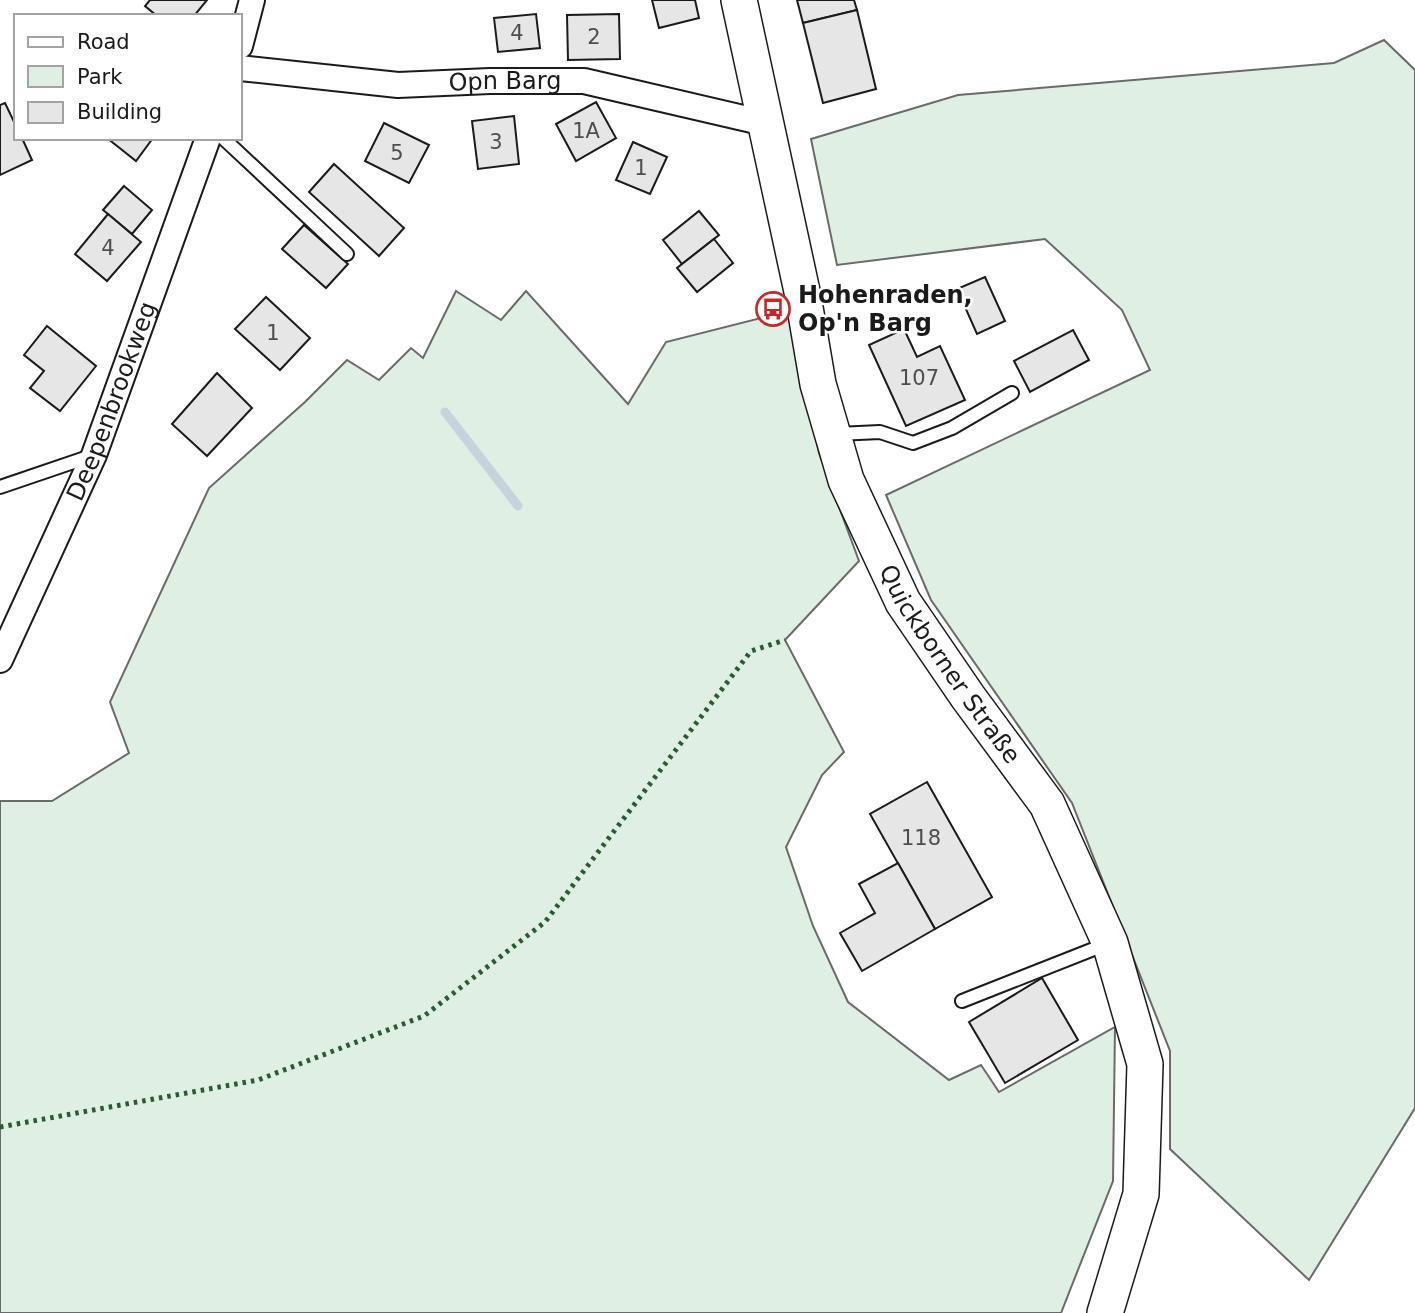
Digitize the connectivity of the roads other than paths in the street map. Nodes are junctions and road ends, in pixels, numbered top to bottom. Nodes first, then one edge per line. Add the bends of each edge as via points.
1 (252, 0) edge
2 (739, 0) edge
3 (242, 38) edge
4 (242, 68) edge
5 (765, 123) junction
6 (207, 140) edge
7 (225, 140) edge
8 (348, 254) dead end
9 (1012, 393) dead end
10 (833, 434) junction
11 (94, 455) junction
12 (0, 486) edge
13 (0, 660) edge
14 (1110, 943) junction
15 (962, 1001) dead end
16 (1105, 1313) edge

1 - 3 street
2 - 5 main road, Quickborner Straße
4 - 5 street, Opn Barg via 398,86 584,81
5 - 10 main road, Quickborner Straße via 818,384
6 - 11 street, Deepenbrookweg
7 - 8 lane
9 - 10 lane via 952,428 913,443 880,432
10 - 14 main road, Quickborner Straße via 846,480 904,602 1047,804
11 - 12 lane
11 - 13 street, Deepenbrookweg
14 - 15 lane
14 - 16 main road, Quickborner Straße via 1144,1064 1141,1194

